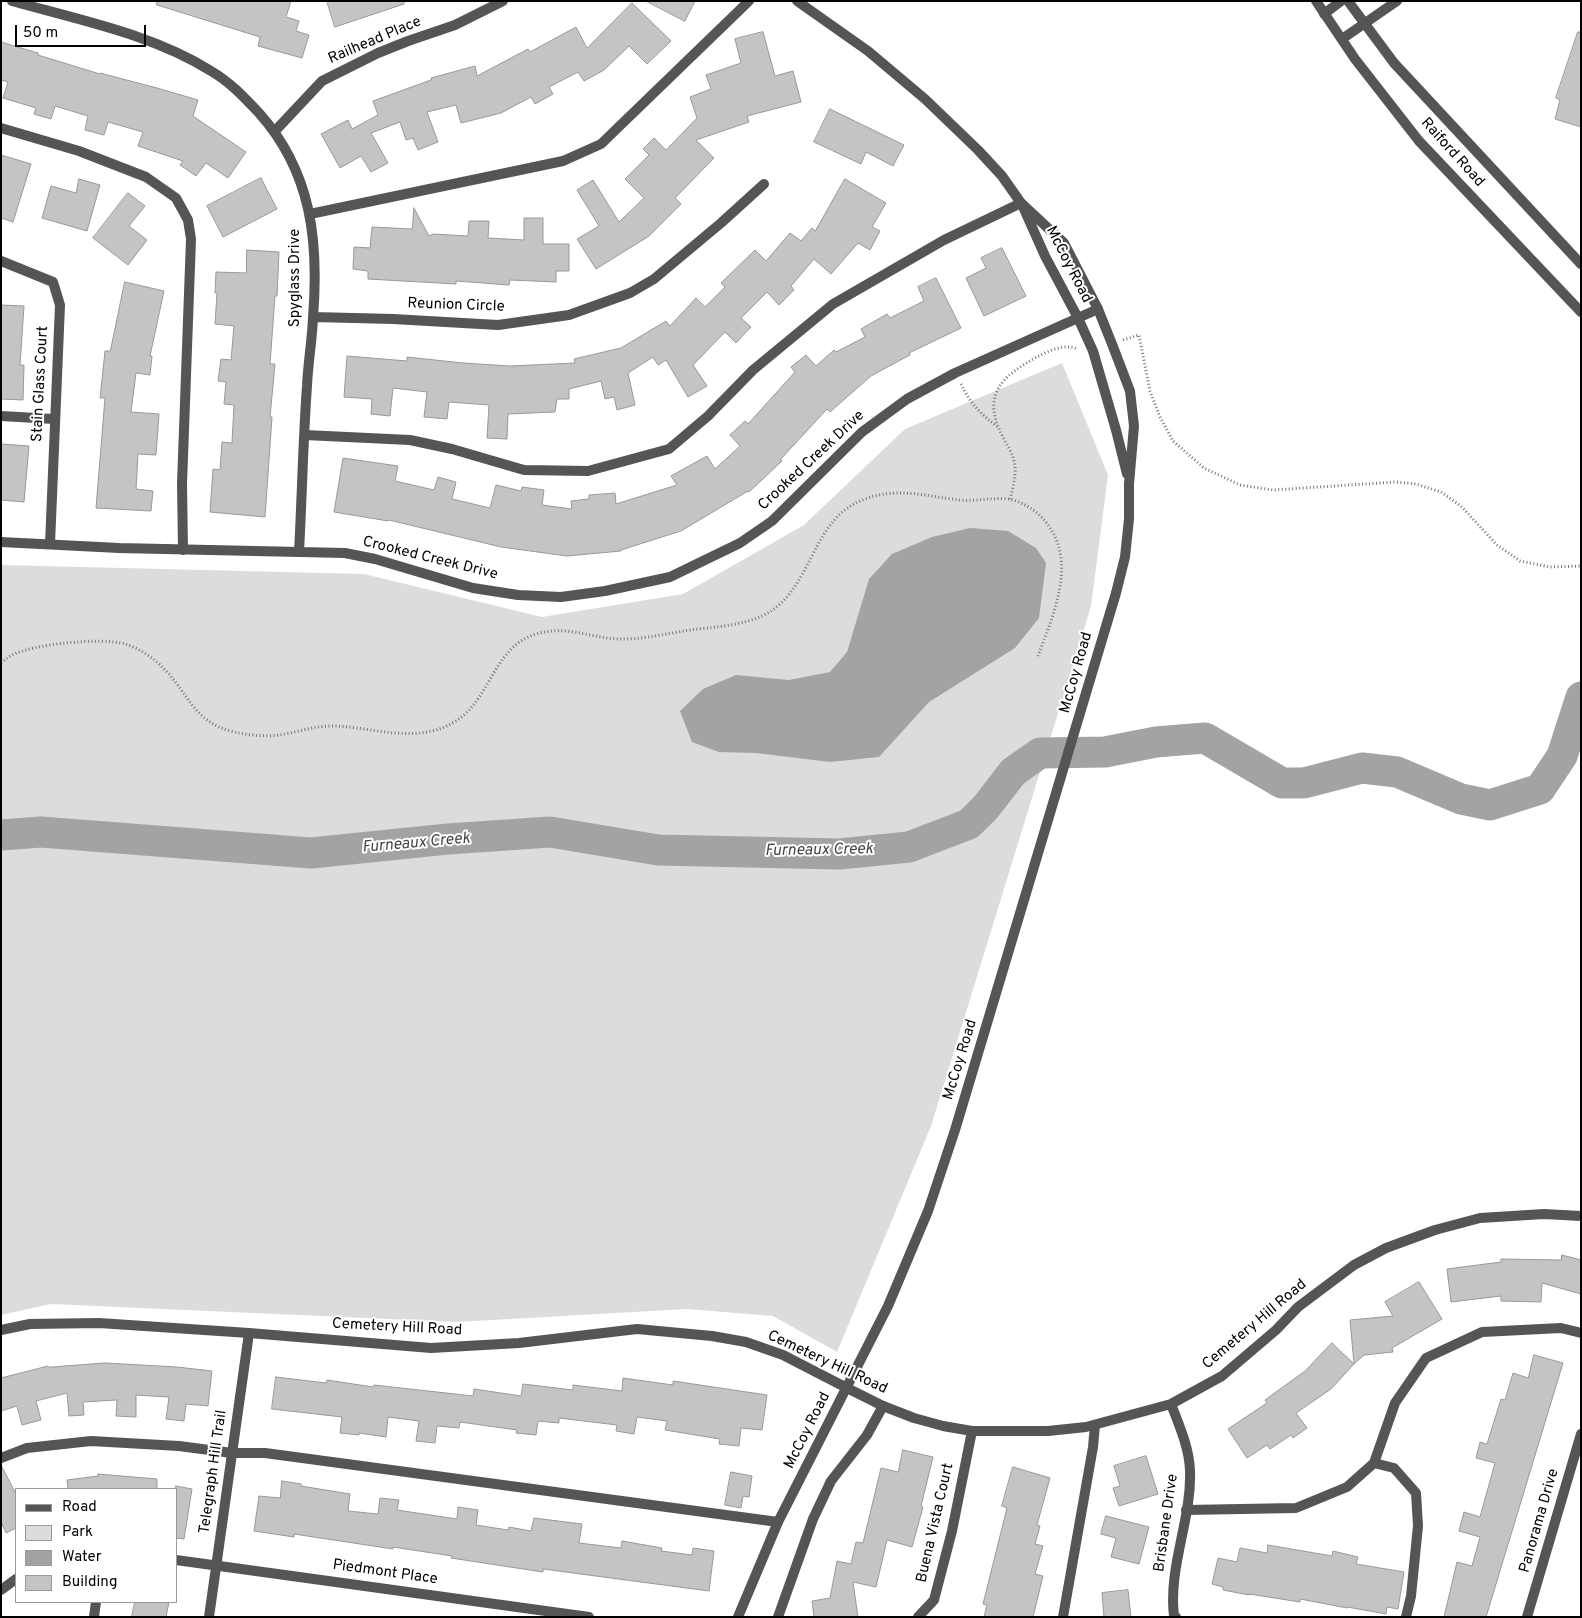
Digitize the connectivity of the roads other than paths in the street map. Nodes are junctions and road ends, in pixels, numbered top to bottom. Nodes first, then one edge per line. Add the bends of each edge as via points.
1 (12, 1) edge
2 (503, 1) edge
3 (749, 1) edge
4 (797, 1) edge
5 (1316, 1) edge
6 (1341, 1) edge
7 (1348, 1) edge
8 (1397, 1) edge
9 (1324, 14) junction
10 (1364, 25) junction
11 (1342, 39) junction
12 (1, 128) edge
13 (275, 131) junction
14 (764, 184) dead end
15 (1021, 203) junction
16 (310, 214) junction
17 (1, 261) edge
18 (1581, 264) edge
19 (1098, 308) junction
20 (1581, 312) edge
21 (313, 317) junction
22 (1078, 318) junction
23 (1, 416) edge
24 (54, 419) junction
25 (304, 435) junction
26 (1130, 484) junction
27 (1, 542) edge
28 (50, 544) junction
29 (183, 550) junction
30 (300, 552) junction
31 (1581, 1216) edge
32 (1, 1330) edge
33 (249, 1333) junction
34 (1581, 1333) edge
35 (847, 1388) junction
36 (1171, 1404) junction
37 (883, 1406) junction
38 (1095, 1425) junction
39 (972, 1431) junction
40 (1581, 1434) edge
41 (232, 1453) junction
42 (1, 1458) edge
43 (1374, 1463) junction
44 (1186, 1510) junction
45 (778, 1522) junction
46 (178, 1560) edge
47 (216, 1564) junction
48 (15, 1580) edge
49 (1, 1590) edge
50 (96, 1603) edge
51 (94, 1617) edge
52 (209, 1617) edge
53 (589, 1617) edge
54 (738, 1617) edge
55 (778, 1617) edge
56 (918, 1617) edge
57 (1063, 1617) edge
58 (1176, 1617) edge
59 (1406, 1617) edge
60 (1527, 1617) edge

1 - 13 street, Spyglass Drive via 139,38 211,70 234,86
2 - 13 street, Railhead Place via 455,25 378,53 322,81
3 - 16 street via 601,144 563,161
4 - 15 street, McCoy Road via 868,51 925,99 1002,176
5 - 9 street, Raiford Road
6 - 9 street
7 - 10 street, Raiford Road
8 - 10 street
9 - 11 street, Raiford Road
10 - 11 street
10 - 18 street, Raiford Road via 1394,64
11 - 20 street, Raiford Road via 1419,142
12 - 29 street via 79,151 146,177 176,198 188,220 191,239 182,484
13 - 16 street, Spyglass Drive via 292,160
14 - 21 street, Reunion Circle via 654,279 630,293 569,315 498,325
15 - 19 street, McCoy Road via 1064,242
15 - 22 street, McCoy Road
15 - 25 street via 944,240 833,304 752,370 708,416 669,449 588,471 524,470 410,440
16 - 21 street, Spyglass Drive via 314,238
17 - 24 street, Stain Glass Court via 53,282 60,305
19 - 22 street, Crooked Creek Drive
19 - 26 street, McCoy Road via 1130,392 1134,426
21 - 25 street, Spyglass Drive
22 - 26 street, McCoy Road via 1093,351
22 - 30 street, Crooked Creek Drive via 955,373 907,399 862,432 772,521 740,543 670,577 561,597 518,595 473,588 374,558 345,553
23 - 24 street
24 - 28 street, Stain Glass Court
25 - 30 street, Spyglass Drive
26 - 35 street, McCoy Road via 1125,557 1116,593 956,1130 928,1211 888,1306
27 - 28 street, Crooked Creek Drive
28 - 29 street, Crooked Creek Drive
29 - 30 street, Crooked Creek Drive
31 - 36 street, Cemetery Hill Road via 1544,1214 1480,1218 1386,1248 1354,1265 1298,1307 1222,1376
32 - 33 street, Cemetery Hill Road via 30,1324 99,1323
33 - 35 street, Cemetery Hill Road via 431,1348 519,1343 637,1329 746,1342 783,1355
33 - 41 street, Telegraph Hill Trail
34 - 43 street via 1561,1328 1482,1332 1426,1358 1395,1403
35 - 37 street, Cemetery Hill Road
35 - 45 street, McCoy Road
36 - 38 street, Cemetery Hill Road
36 - 44 street, Brisbane Drive via 1188,1454 1190,1470
37 - 39 street, Cemetery Hill Road via 943,1426
37 - 55 street via 866,1435 831,1481 813,1519
38 - 39 street, Cemetery Hill Road via 1048,1431
38 - 57 street
39 - 56 street, Buena Vista Court via 934,1600
40 - 60 street, Panorama Drive
41 - 42 street via 92,1441 27,1448
41 - 45 street via 265,1453
41 - 47 street, Telegraph Hill Trail
43 - 44 street via 1347,1487 1296,1508
43 - 59 street via 1394,1468 1416,1493 1418,1526
44 - 58 street, Brisbane Drive via 1172,1597
45 - 54 street, McCoy Road
46 - 47 street, Piedmont Place
47 - 52 street, Telegraph Hill Trail
47 - 53 street, Piedmont Place
48 - 49 street
50 - 51 street

